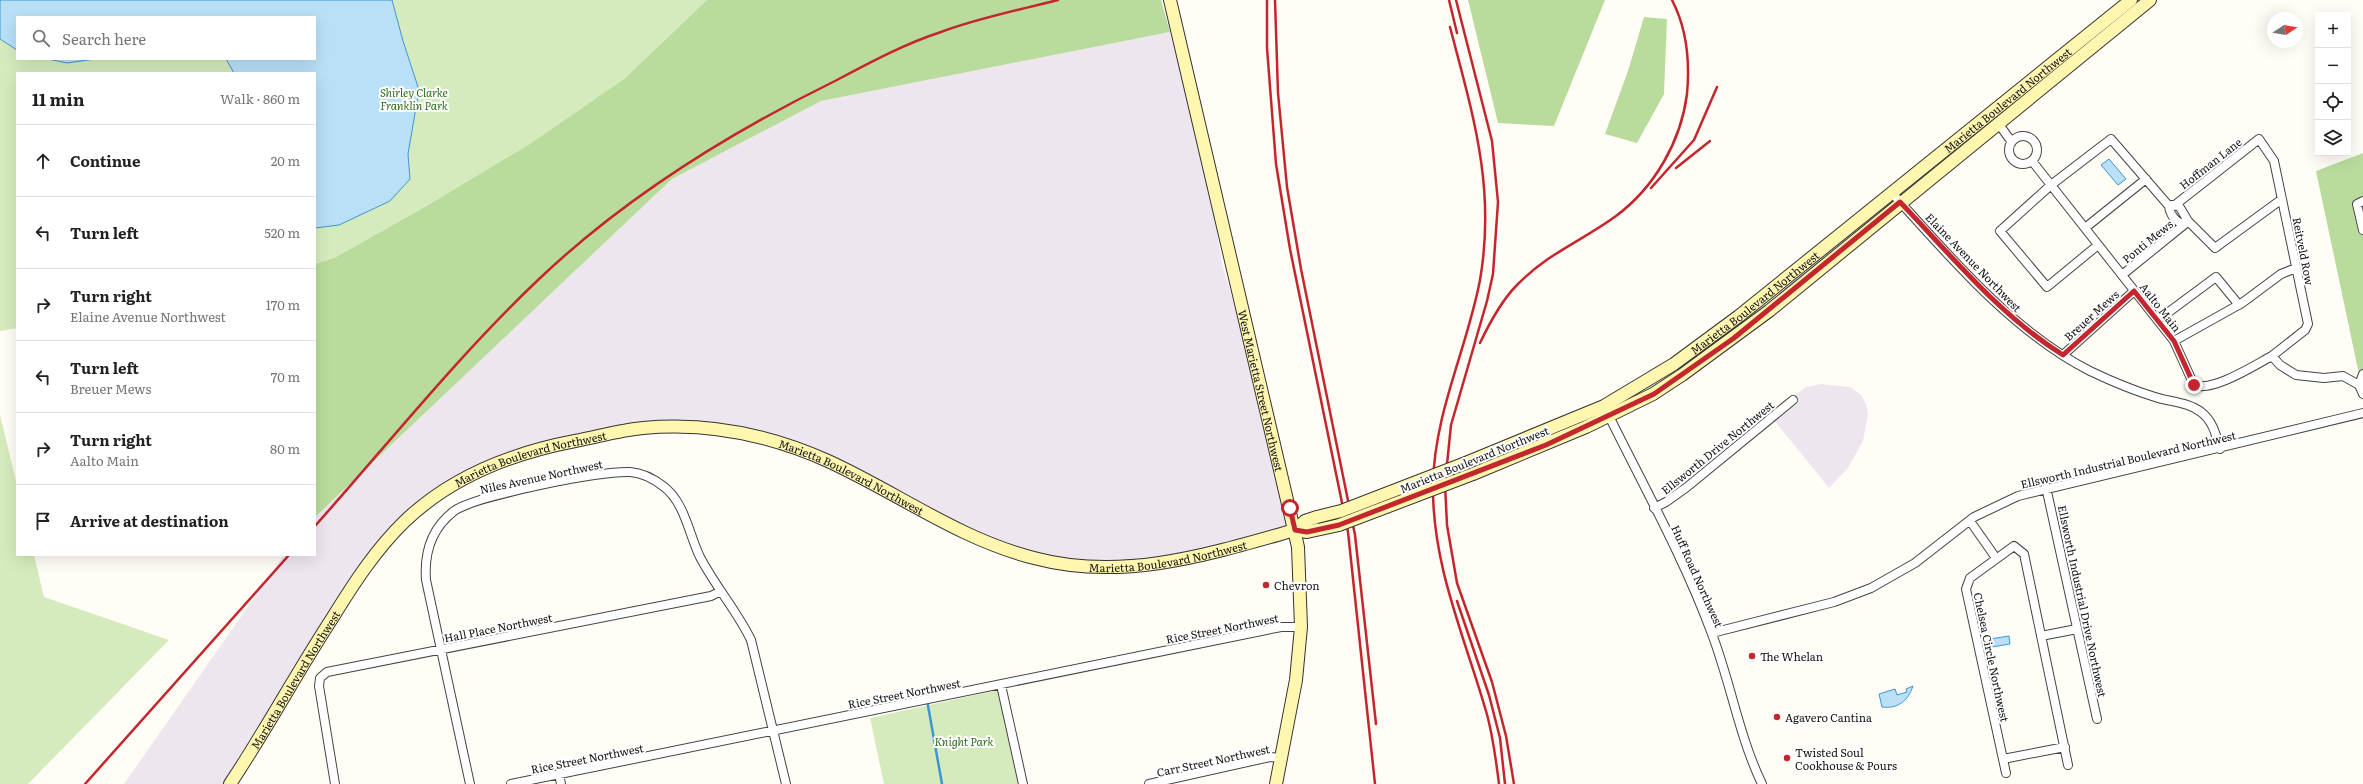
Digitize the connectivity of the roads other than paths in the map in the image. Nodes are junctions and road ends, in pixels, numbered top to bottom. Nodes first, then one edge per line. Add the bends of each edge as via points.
1 (1170, 0) edge
2 (2131, 0) edge
3 (2150, 0) edge
4 (1998, 123) junction
5 (2259, 139) joint
6 (2011, 141) junction
7 (2032, 161) junction
8 (2146, 179) junction
9 (2051, 185) junction
10 (1896, 197) junction
11 (2282, 198) junction
12 (2363, 201) edge
13 (2172, 206) junction
14 (2187, 222) junction
15 (2085, 228) junction
16 (2363, 230) edge
17 (2098, 245) junction
18 (2296, 268) junction
19 (2122, 275) junction
20 (2134, 291) junction
21 (2239, 305) junction
22 (2158, 320) junction
23 (2174, 341) junction
24 (2063, 355) junction
25 (2272, 356) junction
26 (2363, 374) edge
27 (2359, 385) junction
28 (2363, 394) edge
29 (1793, 400) dead end
30 (1607, 411) junction
31 (2363, 413) edge
32 (2220, 449) junction
33 (2046, 487) junction
34 (1654, 508) junction
35 (1970, 521) junction
36 (1295, 530) junction
37 (1996, 558) junction
38 (721, 591) junction
39 (1301, 627) junction
40 (2077, 629) junction
41 (1712, 633) junction
42 (2041, 636) junction
43 (441, 650) junction
44 (1001, 685) junction
45 (2097, 719) dead end
46 (774, 731) junction
47 (2064, 747) junction
48 (1281, 758) junction
49 (2003, 760) junction
50 (2068, 765) dead end
51 (2006, 772) dead end
52 (559, 774) junction
53 (230, 784) edge
54 (335, 784) edge
55 (470, 784) edge
56 (511, 784) edge
57 (561, 784) edge
58 (786, 784) edge
59 (1023, 784) edge
60 (1149, 784) edge
61 (1276, 784) edge
62 (1762, 784) edge

1 - 36 main road, West Marietta Street Northwest
2 - 10 main road, Marietta Boulevard Northwest
3 - 4 main road
4 - 6 street
4 - 10 main road
5 - 11 street, Reitveld Row via 2274,161
5 - 13 street, Hoffman Lane
6 - 7 street via 2008,148 2014,161 2025,164
6 - 7 street via 2024,136 2032,139 2036,146 2036,156
7 - 9 street, Aalto Main
8 - 9 street via 2111,140
8 - 13 street
8 - 15 street
9 - 15 street, Aalto Main
9 - 17 street via 2000,230 2047,287
10 - 24 street, Elaine Avenue Northwest via 1989,296 2015,320
10 - 30 main road via 1731,340 1654,394
11 - 14 street via 2216,248
11 - 18 street, Reitveld Row
12 - 16 street via 2356,204
13 - 14 street via 2182,209
14 - 19 street, Ponti Mews
15 - 17 street, Aalto Main
17 - 19 street, Aalto Main
18 - 21 street via 2281,274
18 - 25 street, Reitveld Row via 2308,324 2305,330
19 - 20 street, Aalto Main
20 - 22 street, Aalto Main
20 - 24 street, Breuer Mews
21 - 22 street via 2216,277
21 - 23 street
22 - 23 street, Aalto Main
23 - 25 street, Aalto Main via 2194,385 2202,388 2217,384
24 - 32 street, Elaine Avenue Northwest via 2116,384 2156,398 2188,405 2201,412 2214,429
25 - 27 street via 2280,365 2296,375 2324,378 2343,376
26 - 27 street
27 - 28 street
29 - 34 street, Ellsworth Drive Northwest via 1687,486
30 - 34 street, Huff Road Northwest
30 - 36 main road, Marietta Boulevard Northwest, bridge via 1341,511 1305,520
30 - 36 main road, bridge via 1553,442 1473,474 1339,525 1307,532
31 - 32 street, Ellsworth Industrial Boulevard Northwest
32 - 33 street, Ellsworth Industrial Boulevard Northwest
33 - 35 street, Ellsworth Industrial Boulevard Northwest via 1995,506
33 - 40 street, Ellsworth Industrial Drive Northwest
34 - 41 street, Huff Road Northwest via 1694,589
35 - 37 street
35 - 41 street, Ellsworth Industrial Boulevard Northwest via 1915,563 1871,588 1834,602
36 - 39 main road, West Marietta Street Northwest via 1302,593
36 - 53 main road, Marietta Boulevard Northwest via 1179,561 1122,568 1088,568 1036,559 986,543 830,462 780,442 746,433 710,428 654,428 551,445 480,470 442,492 407,520 376,552 312,648
37 - 42 street, Chelsea Circle Northwest via 2014,546 2024,554
37 - 49 street, Chelsea Circle Northwest via 1970,578 1966,589
38 - 43 street, Hall Place Northwest via 711,596
38 - 43 street, Niles Avenue Northwest via 701,558 679,504 664,486 648,476 631,472 580,477 472,502 455,510 441,524 429,544 425,568
38 - 46 street, Niles Avenue Northwest via 742,621 751,640
39 - 44 street, Rice Street Northwest via 1281,627
39 - 48 main road, West Marietta Street Northwest via 1296,680
40 - 42 street
40 - 45 street, Ellsworth Industrial Drive Northwest
41 - 62 street, Huff Road Northwest via 1725,670 1746,749
42 - 47 street, Chelsea Circle Northwest
43 - 54 street, Hall Place Northwest via 327,672 320,678 319,686
43 - 55 street, Niles Avenue Northwest
44 - 46 street, Rice Street Northwest
44 - 59 street
46 - 52 street, Rice Street Northwest
46 - 58 street, Niles Avenue Northwest
47 - 49 street
47 - 50 street, Chelsea Circle Northwest
48 - 60 street, Carr Street Northwest via 1270,757
48 - 61 main road, West Marietta Street Northwest
49 - 51 street, Chelsea Circle Northwest
52 - 56 street, Rice Street Northwest
52 - 57 street

